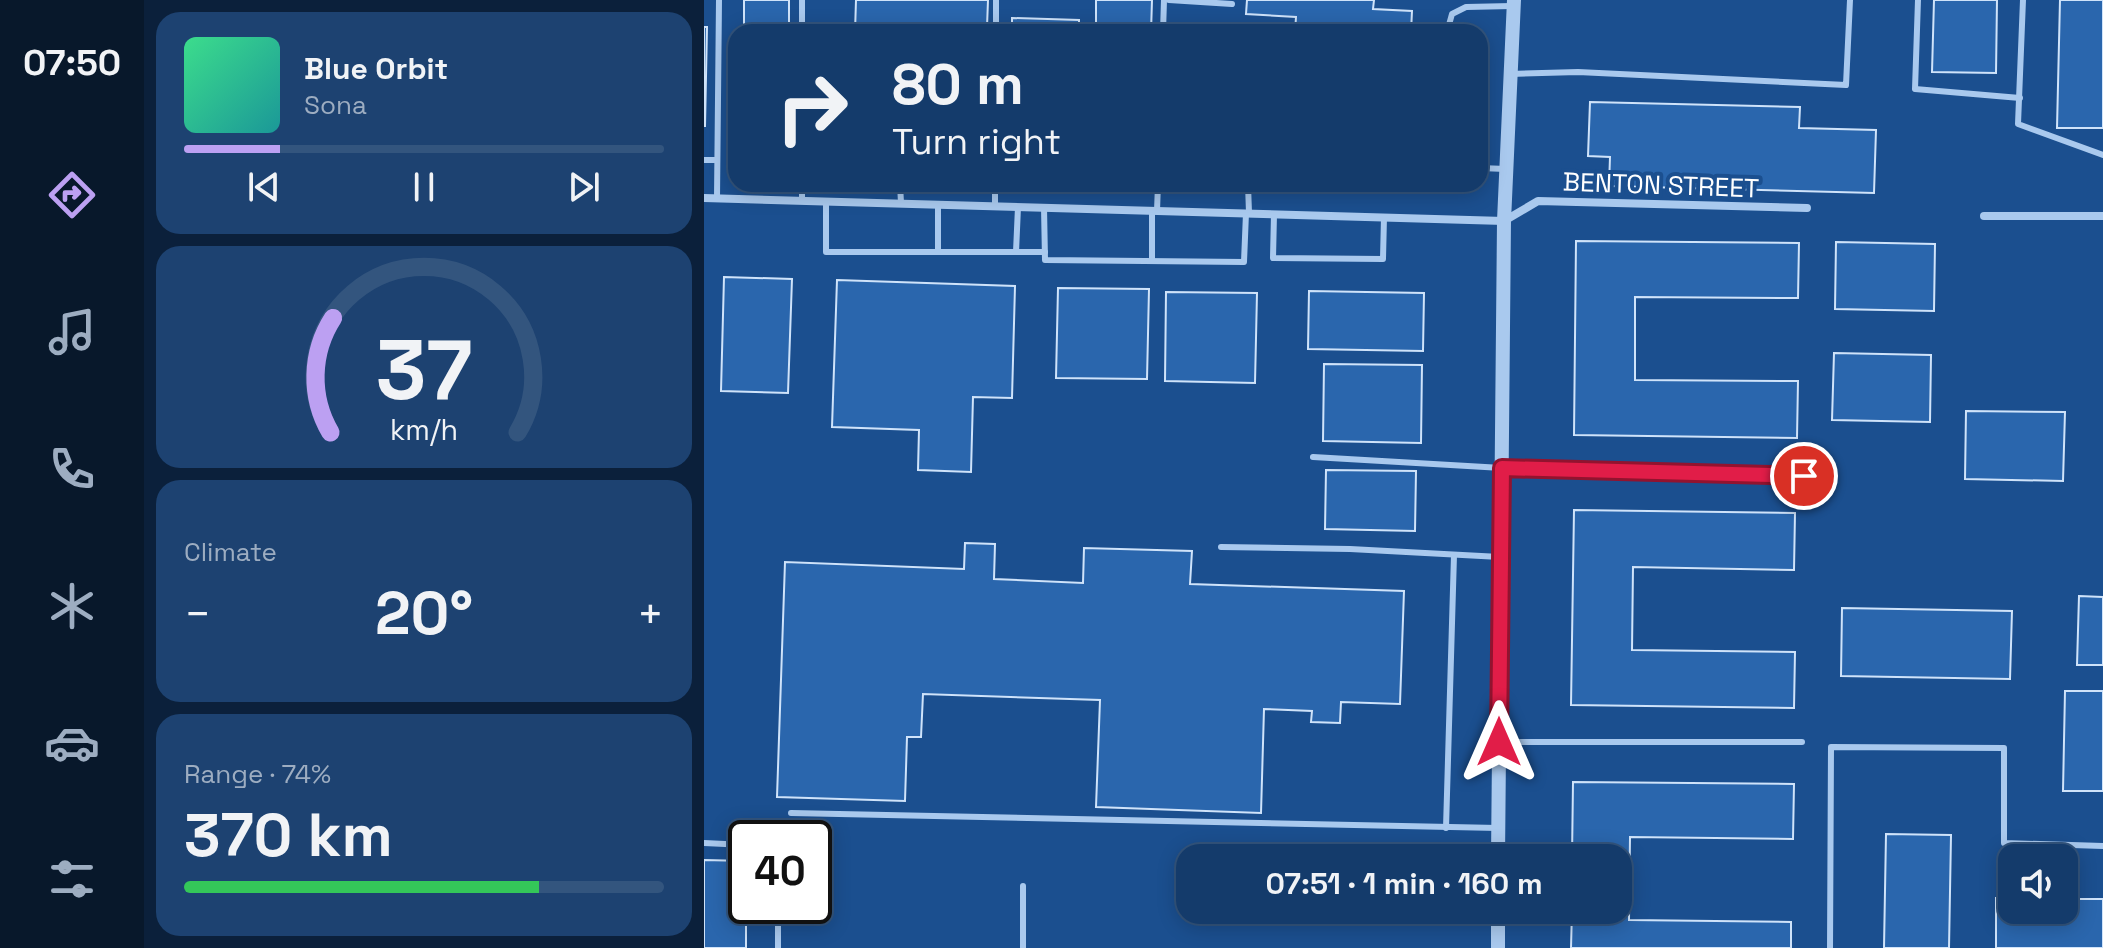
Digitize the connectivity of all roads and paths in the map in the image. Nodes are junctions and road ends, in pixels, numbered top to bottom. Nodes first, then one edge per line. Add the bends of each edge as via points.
1 (719, 0) edge
2 (802, 0) edge
3 (996, 0) edge
4 (1166, 0) edge
5 (1850, 0) edge
6 (1918, 0) edge
7 (2023, 0) edge
8 (1514, 3) edge
9 (1232, 4) dead end
10 (802, 24) edge
11 (996, 24) edge
12 (1164, 24) edge
13 (1449, 24) edge
14 (1510, 74) junction
15 (2020, 98) junction
16 (2103, 155) edge
17 (704, 160) edge
18 (717, 160) junction
19 (1488, 168) edge
20 (1506, 169) junction
21 (802, 192) edge
22 (900, 192) edge
23 (995, 192) edge
24 (1157, 192) edge
25 (1248, 192) edge
26 (704, 198) edge
27 (717, 198) junction
28 (802, 201) junction
29 (826, 201) junction
30 (901, 203) junction
31 (938, 204) junction
32 (995, 206) junction
33 (1018, 207) junction
34 (1044, 207) junction
35 (1807, 208) dead end
36 (1155, 211) junction
37 (1247, 213) junction
38 (1274, 214) junction
39 (1984, 216) dead end
40 (2103, 216) edge
41 (1384, 217) junction
42 (1504, 221) junction
43 (938, 252) junction
44 (1016, 252) junction
45 (1045, 252) junction
46 (1152, 261) junction
47 (1313, 457) dead end
48 (1502, 468) junction
49 (1804, 476) dead end
50 (1221, 547) dead end
51 (1454, 555) junction
52 (1500, 557) junction
53 (1499, 742) junction
54 (1802, 742) dead end
55 (791, 813) dead end
56 (1446, 828) junction
57 (1498, 828) junction
58 (704, 843) edge
59 (728, 844) edge
60 (1498, 844) edge
61 (2103, 846) edge
62 (1023, 886) dead end
63 (778, 924) edge
64 (1498, 924) edge
65 (778, 948) edge
66 (1023, 948) edge
67 (1498, 948) edge
68 (1830, 948) edge

1 - 18 lane
2 - 10 lane
3 - 11 lane
4 - 9 lane
4 - 12 lane
5 - 14 lane via 1846,85 1578,72
6 - 15 lane via 1915,89
7 - 15 lane
8 - 13 lane via 1466,7 1452,14
8 - 14 street
14 - 20 street
15 - 16 lane via 2018,124
17 - 18 lane
18 - 27 lane
19 - 20 lane
20 - 42 street
21 - 28 lane
22 - 30 lane
23 - 32 lane
24 - 36 lane
25 - 37 lane
26 - 27 street
27 - 28 street
28 - 29 street
29 - 30 street
29 - 43 lane via 826,252
30 - 31 street
31 - 32 street
31 - 43 lane
32 - 33 street
33 - 34 street
33 - 44 lane
34 - 36 street
34 - 45 lane
35 - 42 street, BENTON STREET via 1538,201
36 - 37 street
36 - 46 lane
37 - 38 street
37 - 46 lane via 1244,262
38 - 41 street
38 - 41 lane via 1273,258 1383,259
39 - 40 street
41 - 42 street
42 - 48 street
43 - 44 lane
44 - 45 lane
45 - 46 lane via 1045,260
47 - 48 lane
48 - 49 lane
48 - 52 street
50 - 51 lane
51 - 52 lane
51 - 56 lane
52 - 53 street
53 - 54 lane
53 - 57 street
55 - 56 lane
56 - 57 lane
57 - 60 street
58 - 59 lane
61 - 68 lane via 2004,843 2004,748 1831,747
62 - 66 lane
63 - 65 lane
64 - 67 street

